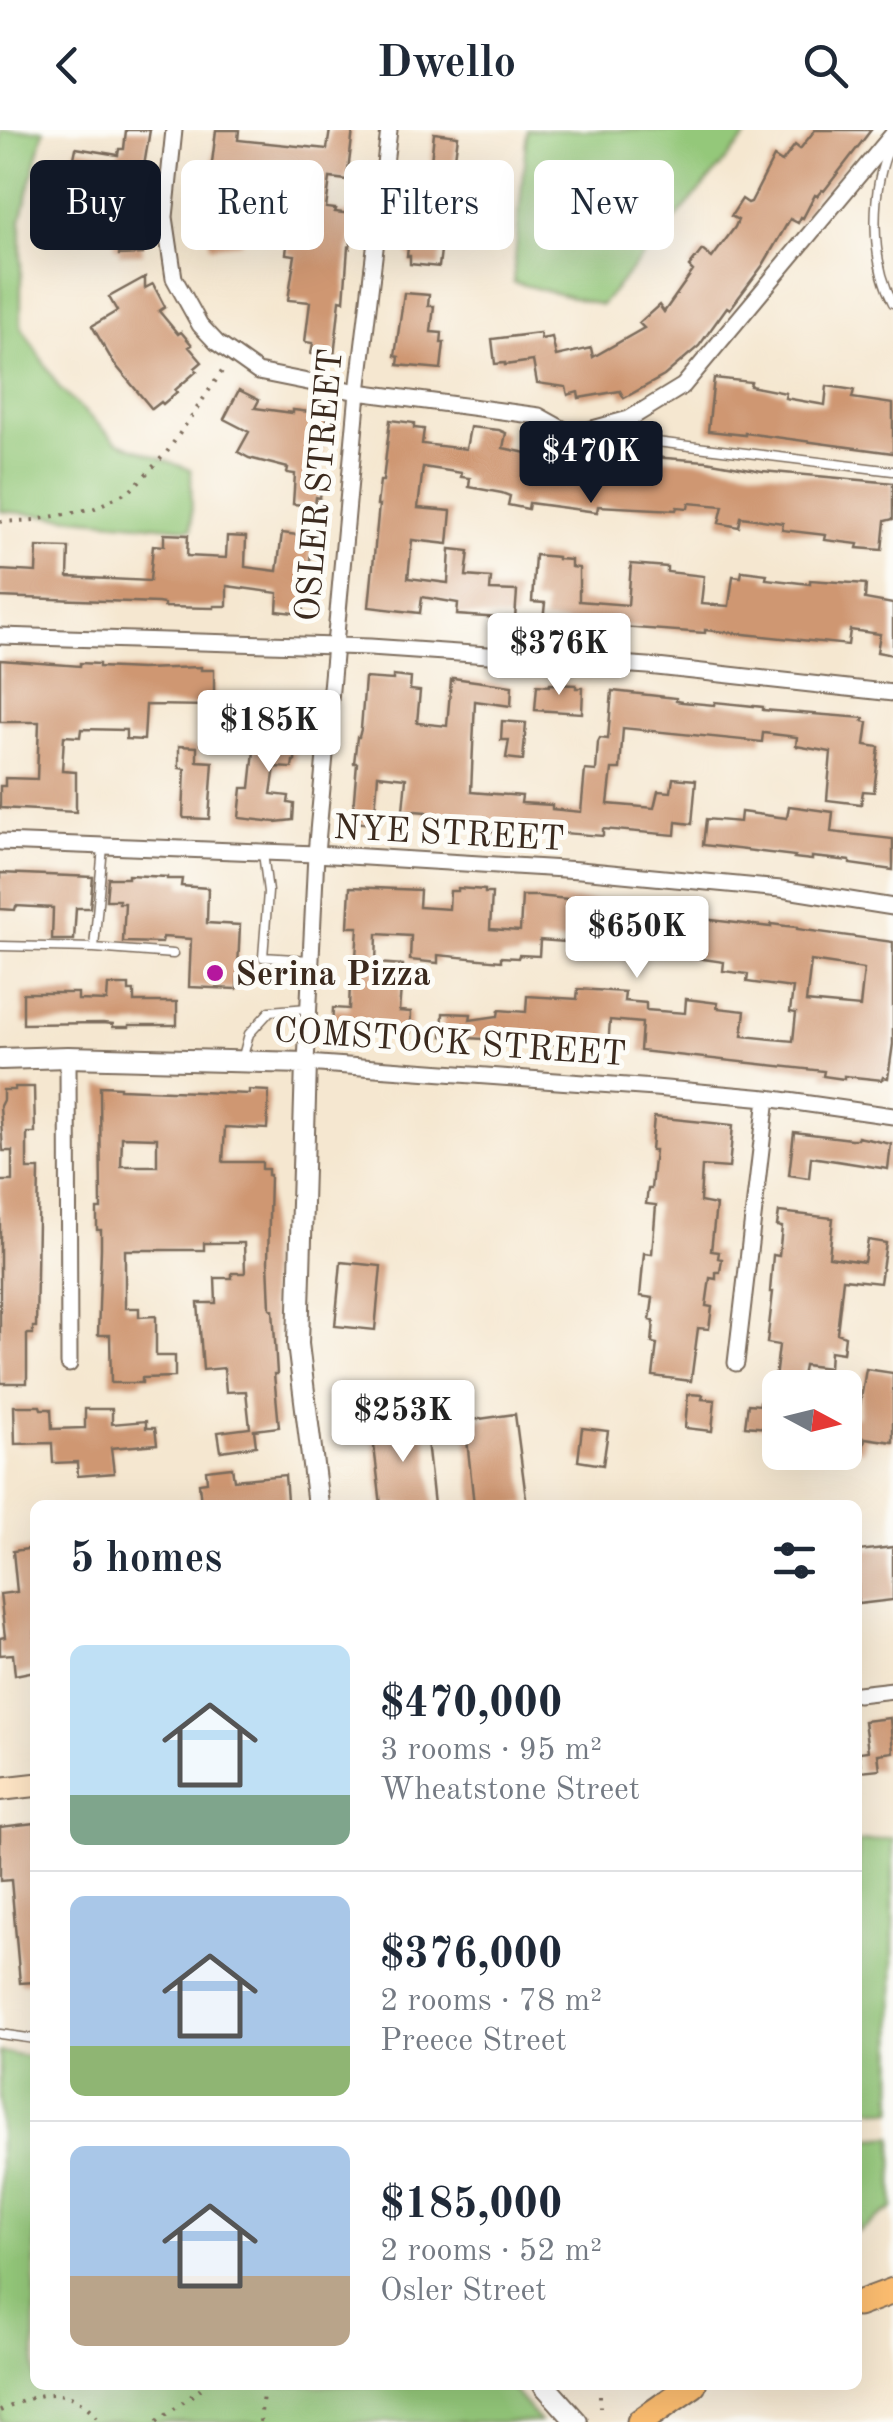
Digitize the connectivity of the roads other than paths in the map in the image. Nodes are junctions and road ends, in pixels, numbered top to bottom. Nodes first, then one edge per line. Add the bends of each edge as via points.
1 (174, 130) edge
2 (388, 130) edge
3 (889, 141) edge
4 (893, 303) edge
5 (358, 392) junction
6 (566, 430) junction
7 (893, 471) edge
8 (0, 636) edge
9 (336, 646) junction
10 (893, 693) edge
11 (0, 842) edge
12 (103, 846) junction
13 (263, 853) junction
14 (316, 854) junction
15 (893, 907) edge
16 (0, 946) edge
17 (94, 948) junction
18 (173, 954) dead end
19 (310, 960) junction
20 (308, 1008) junction
21 (68, 1057) junction
22 (0, 1059) edge
23 (242, 1060) junction
24 (306, 1063) junction
25 (766, 1098) junction
26 (893, 1116) edge
27 (736, 1363) dead end
28 (69, 1364) dead end
29 (317, 1500) edge
30 (893, 1690) edge
31 (862, 1694) edge
32 (30, 1786) edge
33 (0, 1789) edge
34 (0, 2034) edge
35 (30, 2038) edge
36 (893, 2291) edge
37 (862, 2303) edge
38 (548, 2390) edge
39 (685, 2390) edge
40 (577, 2422) edge
41 (640, 2422) edge

1 - 5 street via 165,217 174,278 200,325 258,372
2 - 5 street, OSLER STREET
3 - 4 lane via 876,191 878,257
3 - 6 street via 683,386 630,419
5 - 6 street via 539,416
5 - 9 street, OSLER STREET
6 - 7 lane
8 - 9 street
9 - 10 street via 648,666
9 - 14 street, OSLER STREET
11 - 12 street, NYE STREET
12 - 13 street, NYE STREET
12 - 17 lane
13 - 14 street, NYE STREET
13 - 19 lane via 263,958
14 - 15 street, NYE STREET via 580,870
14 - 19 street, OSLER STREET
16 - 17 lane
17 - 18 lane
19 - 20 street, OSLER STREET
20 - 23 lane via 270,1011 249,1034
20 - 24 street, OSLER STREET
21 - 22 street, COMSTOCK STREET
21 - 23 street, COMSTOCK STREET
21 - 28 street
23 - 24 street, COMSTOCK STREET
24 - 25 street, COMSTOCK STREET
24 - 29 street, OSLER STREET via 298,1344
25 - 26 street, COMSTOCK STREET
25 - 27 street
30 - 31 street
32 - 33 main road
34 - 35 lane
36 - 37 main road
38 - 40 street
39 - 41 main road

